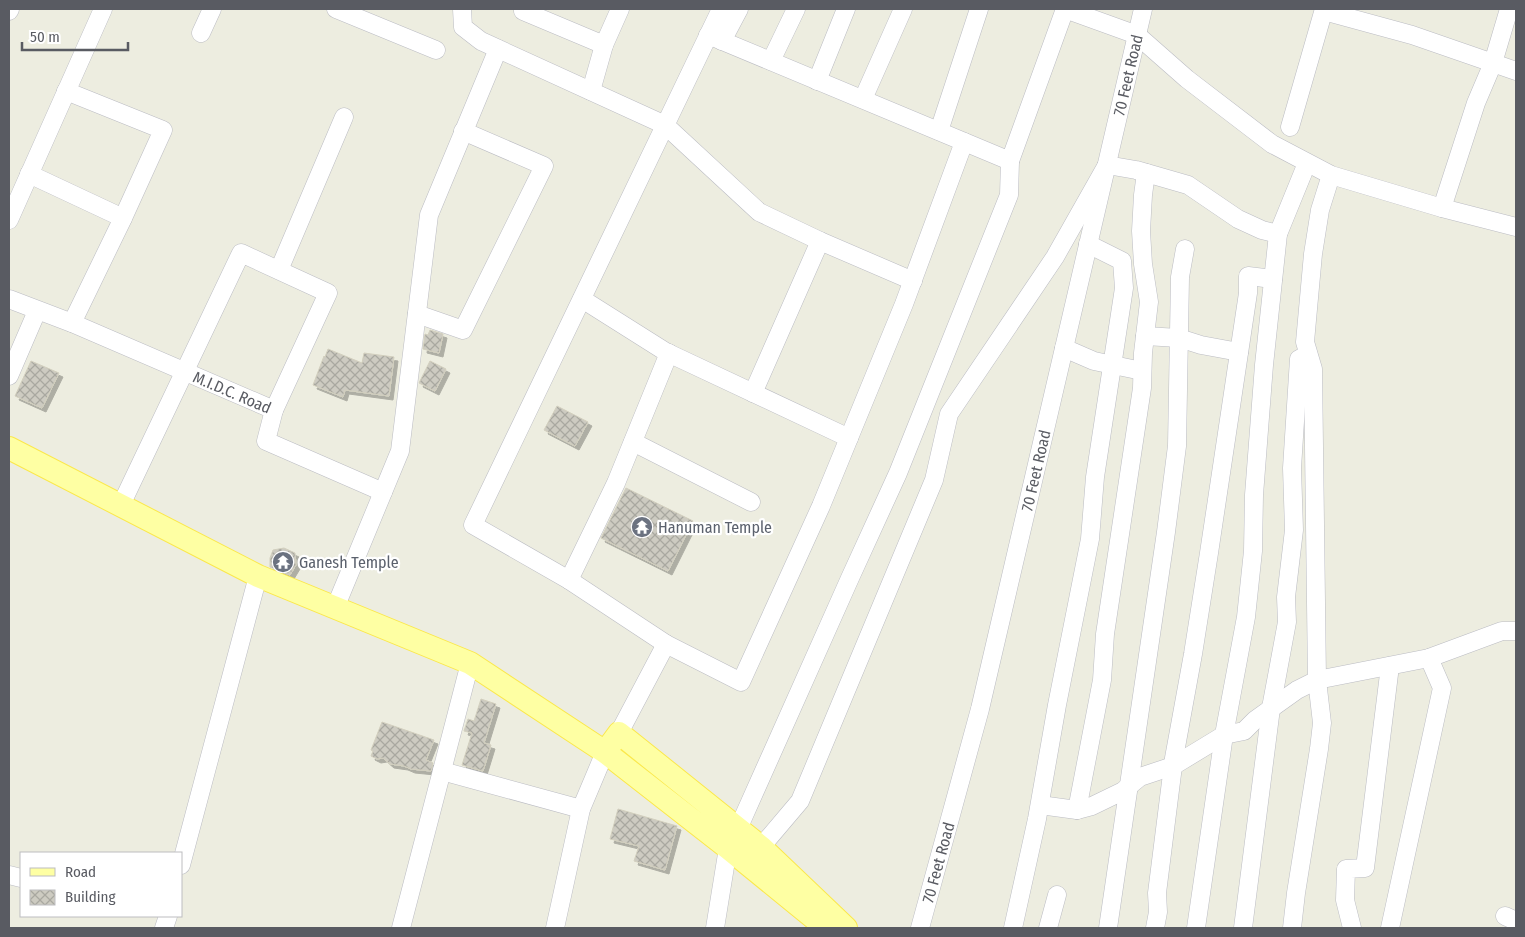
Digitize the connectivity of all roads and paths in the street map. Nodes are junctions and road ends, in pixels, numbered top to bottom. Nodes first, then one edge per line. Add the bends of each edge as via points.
1 (102, 9) edge
2 (212, 9) edge
3 (336, 9) edge
4 (462, 9) edge
5 (620, 9) edge
6 (721, 9) edge
7 (739, 9) edge
8 (796, 9) edge
9 (846, 9) edge
10 (903, 9) edge
11 (980, 9) edge
12 (1065, 9) edge
13 (1143, 9) edge
14 (1509, 9) edge
15 (1324, 10) edge
16 (523, 11) dead end
17 (201, 34) dead end
18 (1137, 36) junction
19 (715, 38) junction
20 (604, 45) junction
21 (498, 48) junction
22 (436, 50) dead end
23 (771, 61) junction
24 (1493, 63) junction
25 (1516, 71) edge
26 (817, 81) junction
27 (66, 91) junction
28 (590, 91) junction
29 (863, 99) junction
30 (344, 117) dead end
31 (665, 125) junction
32 (1290, 127) dead end
33 (463, 131) junction
34 (939, 131) junction
35 (964, 142) junction
36 (1010, 161) junction
37 (1307, 163) junction
38 (1107, 165) junction
39 (1146, 173) junction
40 (29, 174) junction
41 (1331, 176) junction
42 (1442, 208) junction
43 (123, 218) junction
44 (9, 220) edge
45 (1516, 227) edge
46 (1278, 234) junction
47 (820, 241) junction
48 (1088, 244) junction
49 (1185, 249) dead end
50 (279, 270) junction
51 (1273, 279) junction
52 (913, 281) junction
53 (9, 299) edge
54 (582, 299) junction
55 (37, 311) junction
56 (416, 314) junction
57 (72, 323) junction
58 (1146, 336) junction
59 (1179, 338) junction
60 (1064, 348) junction
61 (1239, 352) junction
62 (669, 353) junction
63 (1308, 354) junction
64 (1111, 365) junction
65 (184, 371) junction
66 (1142, 371) junction
67 (9, 376) edge
68 (753, 393) junction
69 (274, 410) junction
70 (848, 438) junction
71 (633, 442) junction
72 (9, 448) edge
73 (383, 492) junction
74 (751, 502) dead end
75 (121, 505) junction
76 (258, 576) junction
77 (569, 580) junction
78 (335, 608) junction
79 (1516, 631) edge
80 (666, 644) junction
81 (1430, 658) junction
82 (470, 663) junction
83 (1390, 666) junction
84 (1317, 680) junction
85 (1271, 708) junction
86 (619, 733) junction
87 (1224, 735) junction
88 (605, 752) junction
89 (1173, 766) junction
90 (442, 770) junction
91 (1128, 786) junction
92 (1040, 805) junction
93 (581, 809) junction
94 (1077, 810) junction
95 (733, 839) junction
96 (761, 847) junction
97 (182, 861) edge
98 (1058, 894) dead end
99 (401, 928) edge
100 (555, 928) edge
101 (715, 928) edge
102 (826, 928) edge
103 (846, 928) edge
104 (920, 928) edge
105 (1013, 928) edge
106 (1048, 928) edge
107 (1108, 928) edge
108 (1155, 928) edge
109 (1196, 928) edge
110 (1243, 928) edge
111 (1292, 928) edge
112 (1352, 928) edge
113 (1390, 928) edge

1 - 27 street
2 - 17 street
3 - 22 street
4 - 21 street via 463,27 481,41
5 - 20 street
6 - 19 street
7 - 19 street
8 - 23 street
9 - 26 street
10 - 29 street
11 - 34 street
12 - 18 street
12 - 36 street
13 - 18 street, 70 Feet Road
14 - 24 street
15 - 24 street via 1412,34
15 - 32 street
16 - 20 street
18 - 37 street via 1272,144
18 - 38 street, 70 Feet Road
19 - 23 street
19 - 31 street
20 - 28 street
21 - 28 street
21 - 33 street
23 - 26 street
24 - 25 street
24 - 42 street via 1476,103
26 - 29 street
27 - 40 street
27 - 43 street via 163,130
28 - 31 street
29 - 34 street
30 - 50 street
31 - 47 street via 759,212
31 - 54 street
33 - 56 street via 429,214
33 - 56 street via 544,166 463,330
34 - 35 street
35 - 36 street
35 - 52 street
36 - 95 street via 1009,196 898,474
37 - 41 street
37 - 46 street
38 - 39 street
38 - 48 street, 70 Feet Road
38 - 96 street via 1055,257 949,414 934,480 800,801
39 - 46 street via 1188,185 1238,219
39 - 58 street via 1142,231 1149,302
40 - 43 street
40 - 44 street
41 - 42 street
41 - 63 street via 1320,210 1312,254 1305,342
42 - 45 street
43 - 57 street
46 - 51 street
47 - 52 street
47 - 68 street
48 - 60 street, 70 Feet Road
48 - 64 street via 1122,260 1124,288
49 - 59 street via 1180,277
50 - 65 street via 241,253
50 - 69 street via 328,294
51 - 61 street via 1248,276
51 - 87 street via 1254,494 1254,551 1246,617
52 - 70 street
53 - 55 street, M.I.D.C. Road
54 - 62 street
54 - 77 street via 473,525
55 - 57 street, M.I.D.C. Road
55 - 67 street
56 - 73 street via 400,451
57 - 65 street, M.I.D.C. Road
58 - 59 street
58 - 66 street
59 - 61 street
59 - 91 street via 1177,446
60 - 64 street
60 - 104 street, 70 Feet Road via 980,709
61 - 89 street
62 - 68 street
62 - 71 street
63 - 84 street via 1313,369
63 - 85 street via 1299,359 1292,468 1294,530 1286,597 1287,622
64 - 66 street
64 - 92 street via 1090,539
65 - 69 street, M.I.D.C. Road
65 - 75 street
66 - 94 street via 1105,634 1102,680
68 - 70 street
69 - 73 street, M.I.D.C. Road via 266,441
70 - 80 street via 821,506 741,682
71 - 74 street
71 - 77 street
72 - 75 main road
73 - 78 street
75 - 76 main road
76 - 78 main road
76 - 97 street
77 - 80 street
78 - 82 main road
79 - 81 street via 1502,631
80 - 86 street
81 - 83 street
81 - 113 street via 1442,688
82 - 88 main road
82 - 90 street
83 - 84 street
83 - 112 street via 1365,868 1346,869 1345,900
84 - 85 street
84 - 111 street via 1322,724
85 - 87 street via 1244,731
85 - 110 street
86 - 88 main road
86 - 95 main road
87 - 89 street
87 - 109 street
88 - 93 street
88 - 95 main road
89 - 91 street via 1140,777
89 - 108 street
90 - 93 street
90 - 99 street
91 - 94 street via 1092,806
91 - 107 street
92 - 94 street
92 - 105 street
93 - 100 street
95 - 96 main road
95 - 101 street
95 - 102 main road
96 - 103 main road
98 - 106 street

